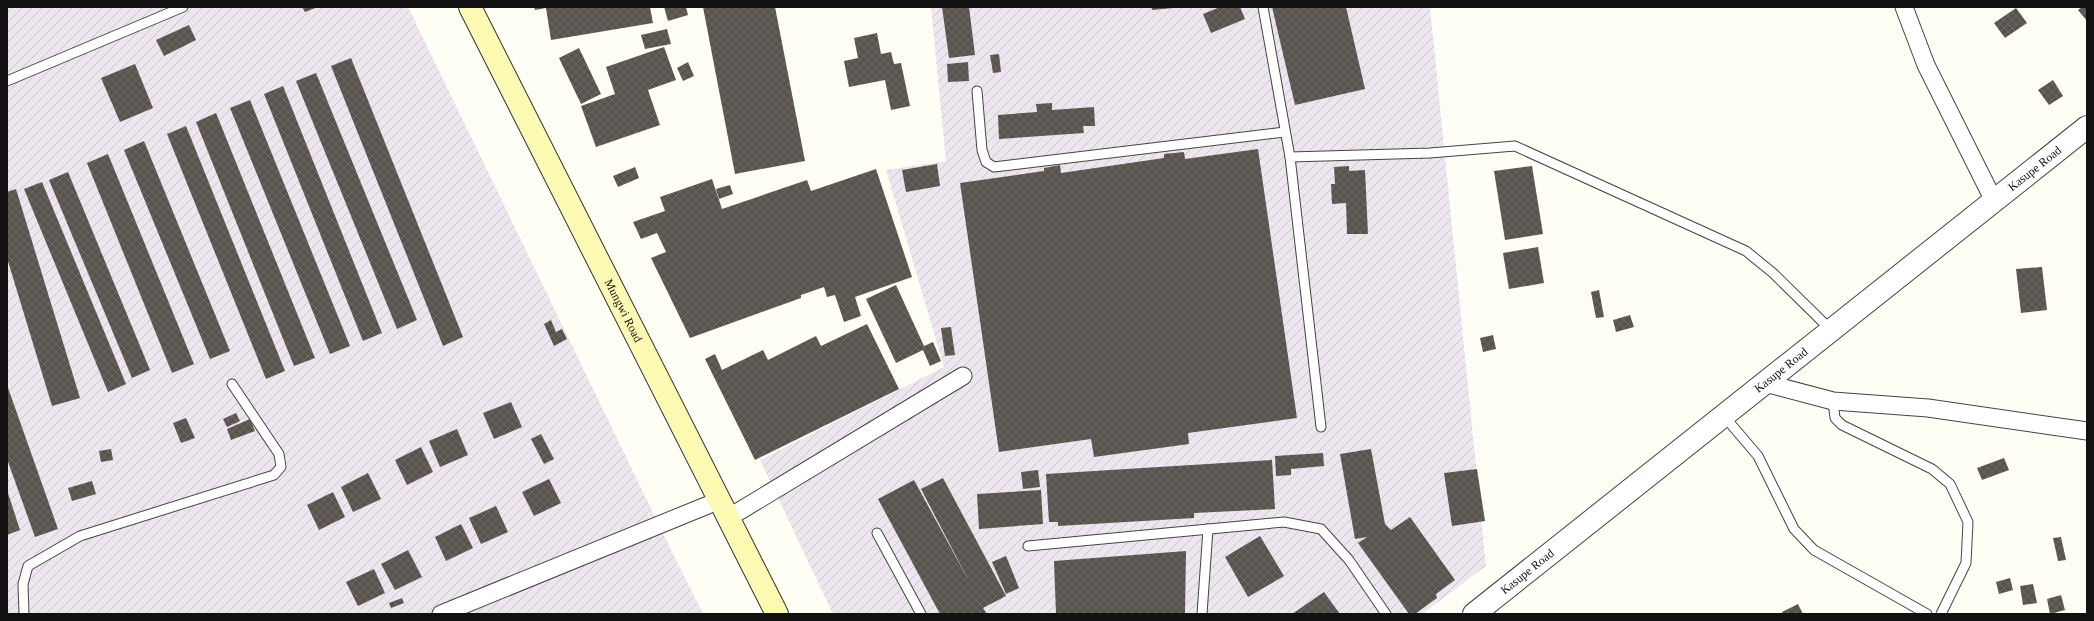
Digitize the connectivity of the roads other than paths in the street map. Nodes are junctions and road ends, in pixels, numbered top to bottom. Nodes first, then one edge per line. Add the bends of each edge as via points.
1 (183, 7) edge
2 (459, 7) edge
3 (470, 7) edge
4 (1262, 7) edge
5 (1904, 7) edge
6 (7, 81) edge
7 (977, 91) dead end
8 (2087, 127) edge
9 (1285, 132) junction
10 (1290, 157) junction
11 (1994, 202) junction
12 (1831, 330) junction
13 (963, 376) dead end
14 (1765, 383) junction
15 (232, 384) dead end
16 (1833, 401) junction
17 (1724, 416) junction
18 (1321, 427) dead end
19 (2087, 431) edge
20 (708, 505) junction
21 (728, 518) junction
22 (1208, 529) junction
23 (878, 533) dead end
24 (1028, 546) dead end
25 (24, 614) edge
26 (441, 614) edge
27 (763, 614) edge
28 (777, 614) edge
29 (921, 614) edge
30 (1202, 614) edge
31 (1386, 614) edge
32 (1474, 614) edge
33 (1927, 614) edge
34 (1941, 614) edge

1 - 6 lane
2 - 20 main road, Mungwi Road
3 - 21 main road, Mungwi Road
4 - 9 lane
5 - 11 street via 1926,65
7 - 9 lane via 982,150 986,162 994,167
8 - 11 street, Kasupe Road
9 - 10 lane
10 - 12 lane via 1430,153 1515,146 1746,251 1773,273
10 - 18 lane
11 - 12 street, Kasupe Road
12 - 14 street, Kasupe Road
13 - 21 street
14 - 16 street
14 - 17 street, Kasupe Road
15 - 25 lane via 279,454 281,467 274,475 80,536 39,558 28,566 23,584
16 - 19 street via 1928,408
16 - 34 lane via 1835,418 1842,425 1932,469 1950,484 1968,522 1966,563
17 - 32 street, Kasupe Road
17 - 33 lane via 1758,456 1794,529 1814,550
20 - 26 street
20 - 27 main road, Mungwi Road
21 - 28 main road, Mungwi Road
22 - 24 lane
22 - 30 lane
22 - 31 lane via 1284,522 1321,529 1349,560
23 - 29 lane

